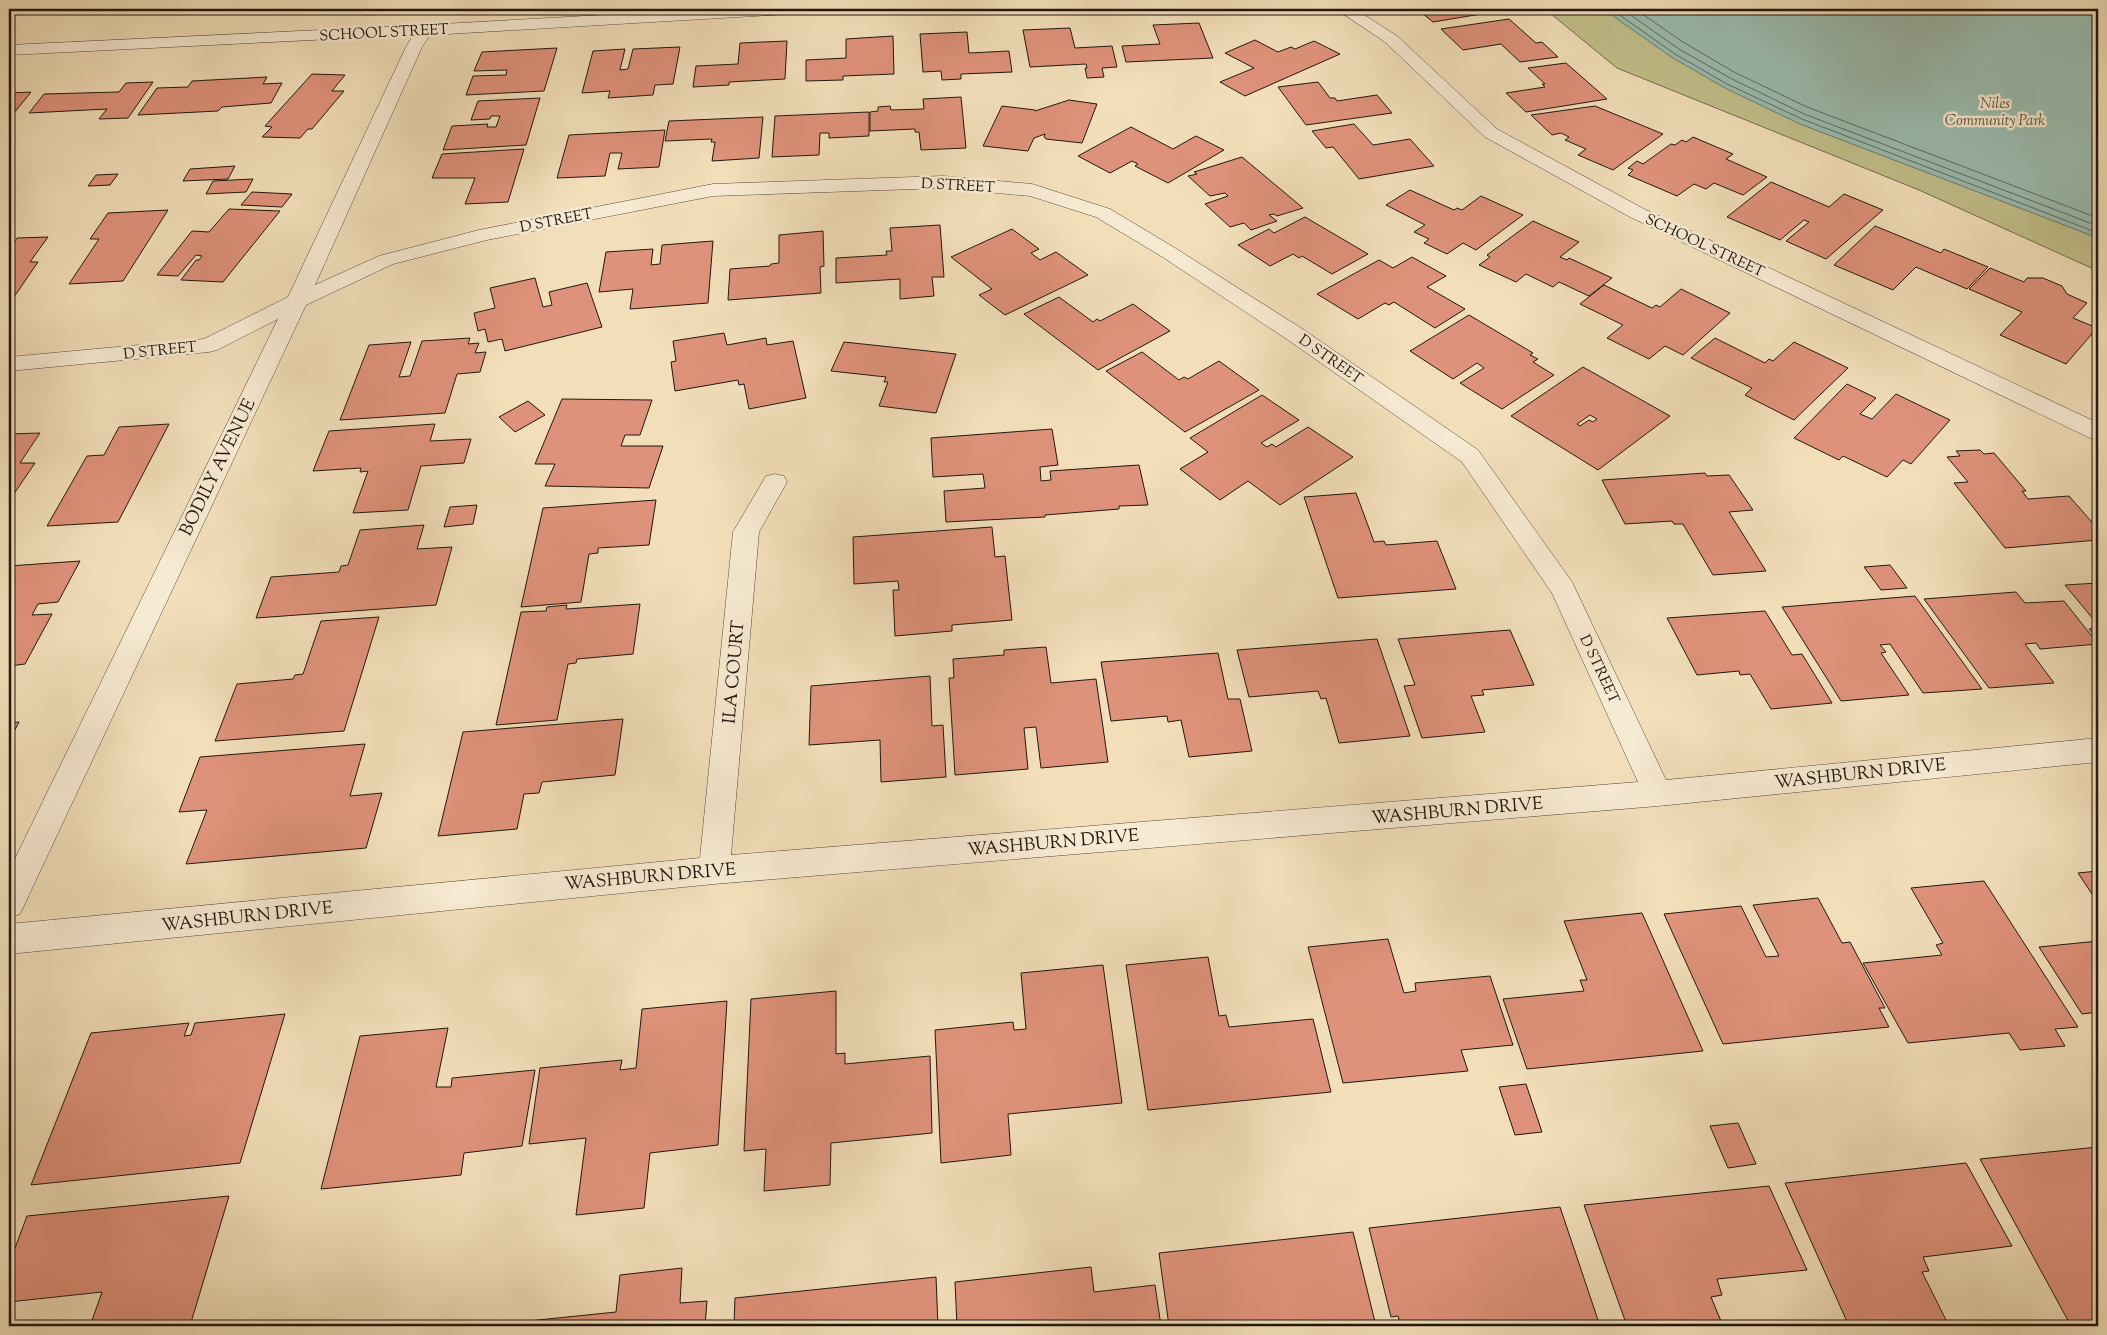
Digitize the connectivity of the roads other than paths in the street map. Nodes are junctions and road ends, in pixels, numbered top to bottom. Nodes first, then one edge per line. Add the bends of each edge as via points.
1 (789, 9) edge
2 (1344, 9) edge
3 (425, 30) junction
4 (9, 50) edge
5 (297, 301) junction
6 (9, 364) edge
7 (2098, 432) edge
8 (775, 482) dead end
9 (2098, 750) edge
10 (1658, 793) junction
11 (714, 870) junction
12 (9, 904) edge
13 (9, 939) edge

1 - 3 street, SCHOOL STREET
2 - 7 street, SCHOOL STREET via 1391,39 1490,132 1637,213
3 - 4 street, SCHOOL STREET
3 - 5 street, BODILY AVENUE via 414,47
5 - 6 street, D STREET via 208,345
5 - 10 street, D STREET via 386,260 486,234 713,190 943,182 1032,190 1103,213 1296,335 1470,456 1563,589
5 - 12 street, BODILY AVENUE
8 - 11 street, ILA COURT via 746,532
9 - 10 street, WASHBURN DRIVE
10 - 11 street, WASHBURN DRIVE
11 - 13 street, WASHBURN DRIVE

